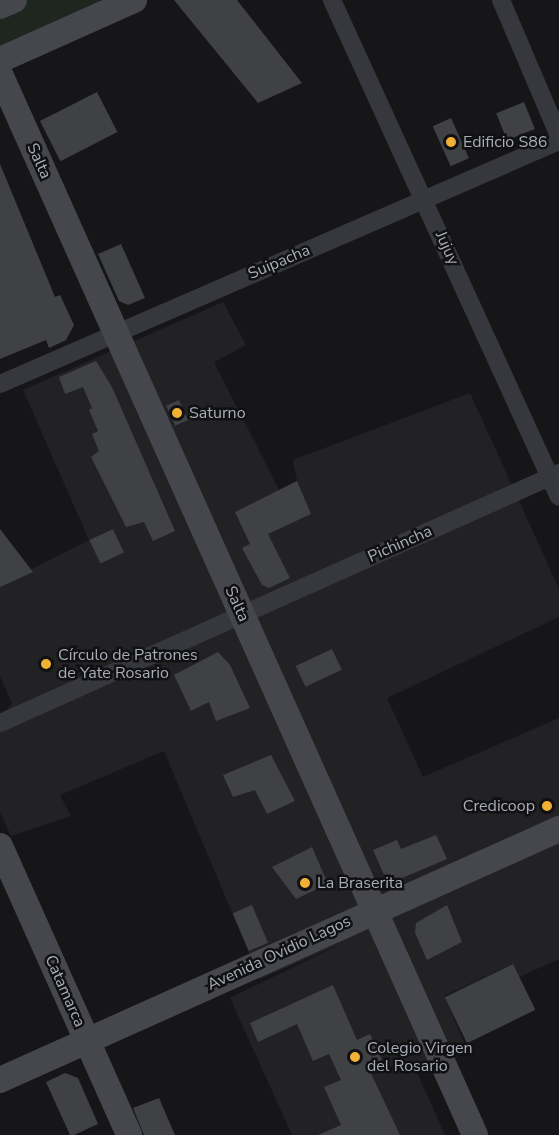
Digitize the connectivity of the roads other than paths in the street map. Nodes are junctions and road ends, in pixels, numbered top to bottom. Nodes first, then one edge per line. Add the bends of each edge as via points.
1 (14, 0) edge
2 (134, 0) edge
3 (333, 0) edge
4 (501, 0) edge
5 (0, 6) edge
6 (0, 60) edge
7 (0, 74) edge
8 (559, 136) edge
9 (559, 141) edge
10 (425, 199) junction
11 (116, 332) junction
12 (0, 384) edge
13 (555, 475) edge
14 (559, 497) edge
15 (242, 615) junction
16 (0, 723) edge
17 (559, 829) edge
18 (0, 846) edge
19 (374, 909) junction
20 (87, 1040) junction
21 (0, 1080) edge
22 (129, 1135) edge
23 (475, 1135) edge

1 - 5 main road
2 - 6 main road
3 - 10 street, Jujuy
4 - 8 street
7 - 11 main road, Salta
9 - 10 street, Suipacha
10 - 11 street, Suipacha
10 - 13 street, Jujuy
11 - 12 street, Suipacha
11 - 15 main road, Salta
13 - 14 street, Jujuy
13 - 15 street, Pichincha
15 - 16 street, Pichincha
15 - 19 main road, Salta
17 - 19 main road, Avenida Ovidio Lagos
18 - 20 main road, Catamarca
19 - 20 main road, Avenida Ovidio Lagos
19 - 23 main road, Salta
20 - 21 main road, Avenida Ovidio Lagos
20 - 22 main road, Catamarca

